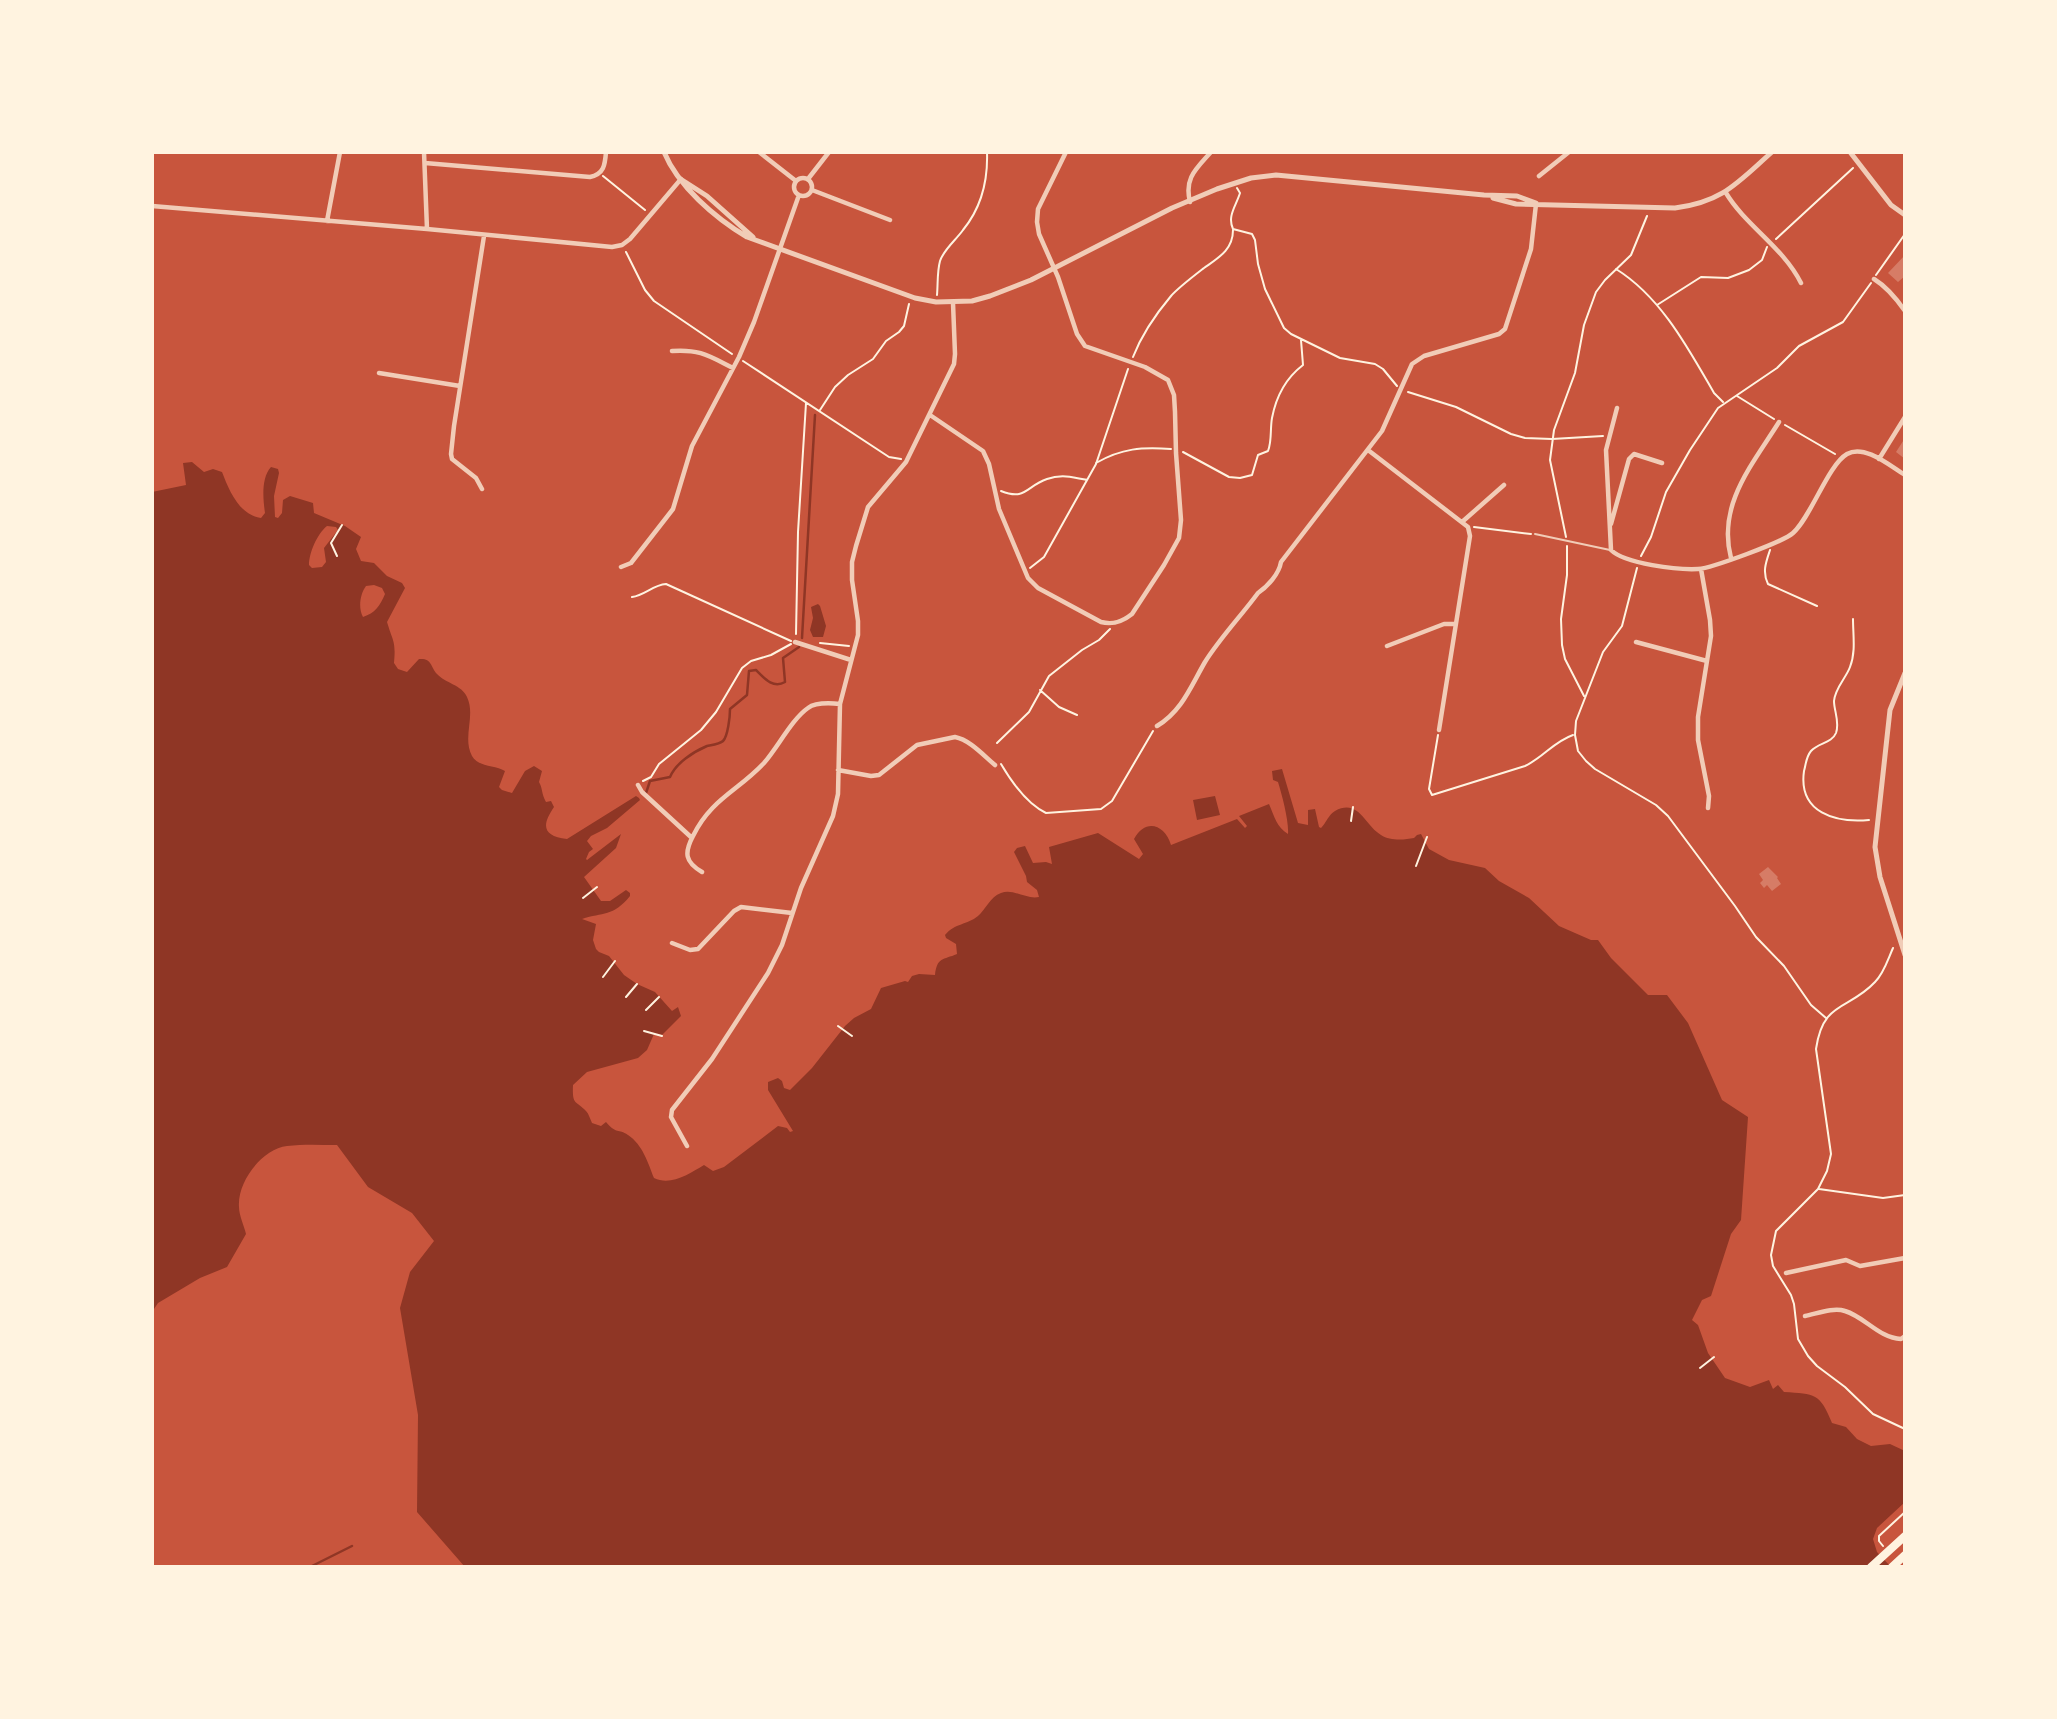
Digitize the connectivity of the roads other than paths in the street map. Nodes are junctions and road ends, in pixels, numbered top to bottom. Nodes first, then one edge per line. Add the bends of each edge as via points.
1 (340, 152) edge
2 (424, 152) edge
3 (606, 152) edge
4 (664, 152) edge
5 (759, 152) edge
6 (829, 152) edge
7 (1066, 152) edge
8 (1211, 152) edge
9 (1569, 152) edge
10 (1772, 152) edge
11 (1850, 152) edge
12 (425, 163) junction
13 (1539, 176) dead end
14 (681, 179) junction
15 (808, 179) junction
16 (796, 181) junction
17 (812, 190) junction
18 (1726, 193) junction
19 (799, 195) junction
20 (1190, 202) junction
21 (1536, 203) junction
22 (152, 206) edge
23 (1905, 215) edge
24 (890, 220) dead end
25 (327, 221) junction
26 (427, 229) junction
27 (484, 236) junction
28 (780, 250) junction
29 (1055, 268) junction
30 (1874, 279) road end
31 (1801, 283) dead end
32 (953, 303) junction
33 (1905, 311) edge
34 (672, 351) dead end
35 (733, 368) junction
36 (379, 373) dead end
37 (460, 386) junction
38 (1617, 408) dead end
39 (930, 415) junction
40 (1905, 416) edge
41 (1779, 422) road end
42 (1368, 450) junction
43 (1879, 459) junction
44 (1662, 463) dead end
45 (1905, 475) edge
46 (1503, 485) dead end
47 (482, 489) dead end
48 (1462, 522) junction
49 (1609, 528) junction
50 (1535, 534) road end
51 (1611, 550) junction
52 (1731, 558) junction
53 (621, 567) dead end
54 (1701, 569) junction
55 (1456, 624) junction
56 (795, 642) road end
57 (1636, 642) dead end
58 (1387, 646) dead end
59 (851, 660) junction
60 (1707, 661) junction
61 (1905, 673) edge
62 (840, 704) junction
63 (1157, 726) road end
64 (1439, 730) road end
65 (995, 765) dead end
66 (838, 770) junction
67 (638, 785) road end
68 (1708, 808) dead end
69 (692, 838) junction
70 (702, 872) dead end
71 (792, 913) junction
72 (672, 943) dead end
73 (1905, 955) edge
74 (687, 1146) dead end
75 (1905, 1258) edge
76 (1786, 1273) dead end
77 (1805, 1316) dead end
78 (1905, 1336) edge
79 (1905, 1536) edge
80 (1902, 1557) edge
81 (1871, 1567) edge
82 (1892, 1567) edge

1 - 25 street
2 - 12 street
3 - 12 street via 600,173 585,178
4 - 14 street
5 - 16 street
6 - 15 street
7 - 29 street via 1038,209 1039,234
8 - 20 street via 1187,185
9 - 13 street
10 - 18 street
11 - 23 street via 1891,205
12 - 26 street
14 - 27 street via 622,245
14 - 28 street via 737,231
15 - 16 street
15 - 17 street
16 - 19 street
17 - 19 street
17 - 24 street
18 - 21 street via 1675,208
18 - 31 street
19 - 28 street
20 - 21 street via 1234,182 1276,175
20 - 29 street
21 - 42 street via 1531,249 1505,329 1412,364 1388,422
22 - 25 street
25 - 26 street
26 - 27 street
27 - 37 street
28 - 32 street via 915,298
28 - 35 street
29 - 32 street via 990,296
29 - 39 street via 1081,342 1157,373 1172,387 1179,538 1132,614 1117,622 1101,622 1038,588 1025,572 999,509 983,451
30 - 33 street
32 - 39 street via 954,364
34 - 35 street via 701,353
35 - 53 street via 692,446 673,509 631,563
36 - 37 street
37 - 47 street via 451,454
38 - 49 street via 1606,450
39 - 59 street via 906,462 868,507 861,525 852,562 858,635
40 - 43 street
41 - 52 street via 1730,505
42 - 48 street
42 - 63 street via 1213,652 1192,690 1168,720
43 - 45 street
43 - 52 street via 1859,451 1847,454 1799,526 1785,539
44 - 49 street via 1634,454 1629,459
46 - 48 street
48 - 55 street via 1470,536
49 - 51 street
50 - 51 lane
51 - 54 street via 1622,559
52 - 54 street
54 - 60 street via 1710,620
55 - 58 street via 1444,624
55 - 64 street
56 - 59 street
57 - 60 street
59 - 62 street
60 - 68 street via 1698,740
61 - 73 street via 1891,710 1875,847
62 - 66 street
62 - 69 street via 811,705 800,714 755,772 712,806
65 - 66 street via 961,738 946,737 917,746 879,775
66 - 71 street via 833,816
67 - 69 street
69 - 70 street via 688,860
71 - 72 street via 741,907 698,948
71 - 74 street via 768,973 672,1110 671,1117
75 - 76 street via 1860,1265 1846,1260
77 - 78 street via 1845,1311 1892,1339
79 - 81 highway
80 - 82 highway

